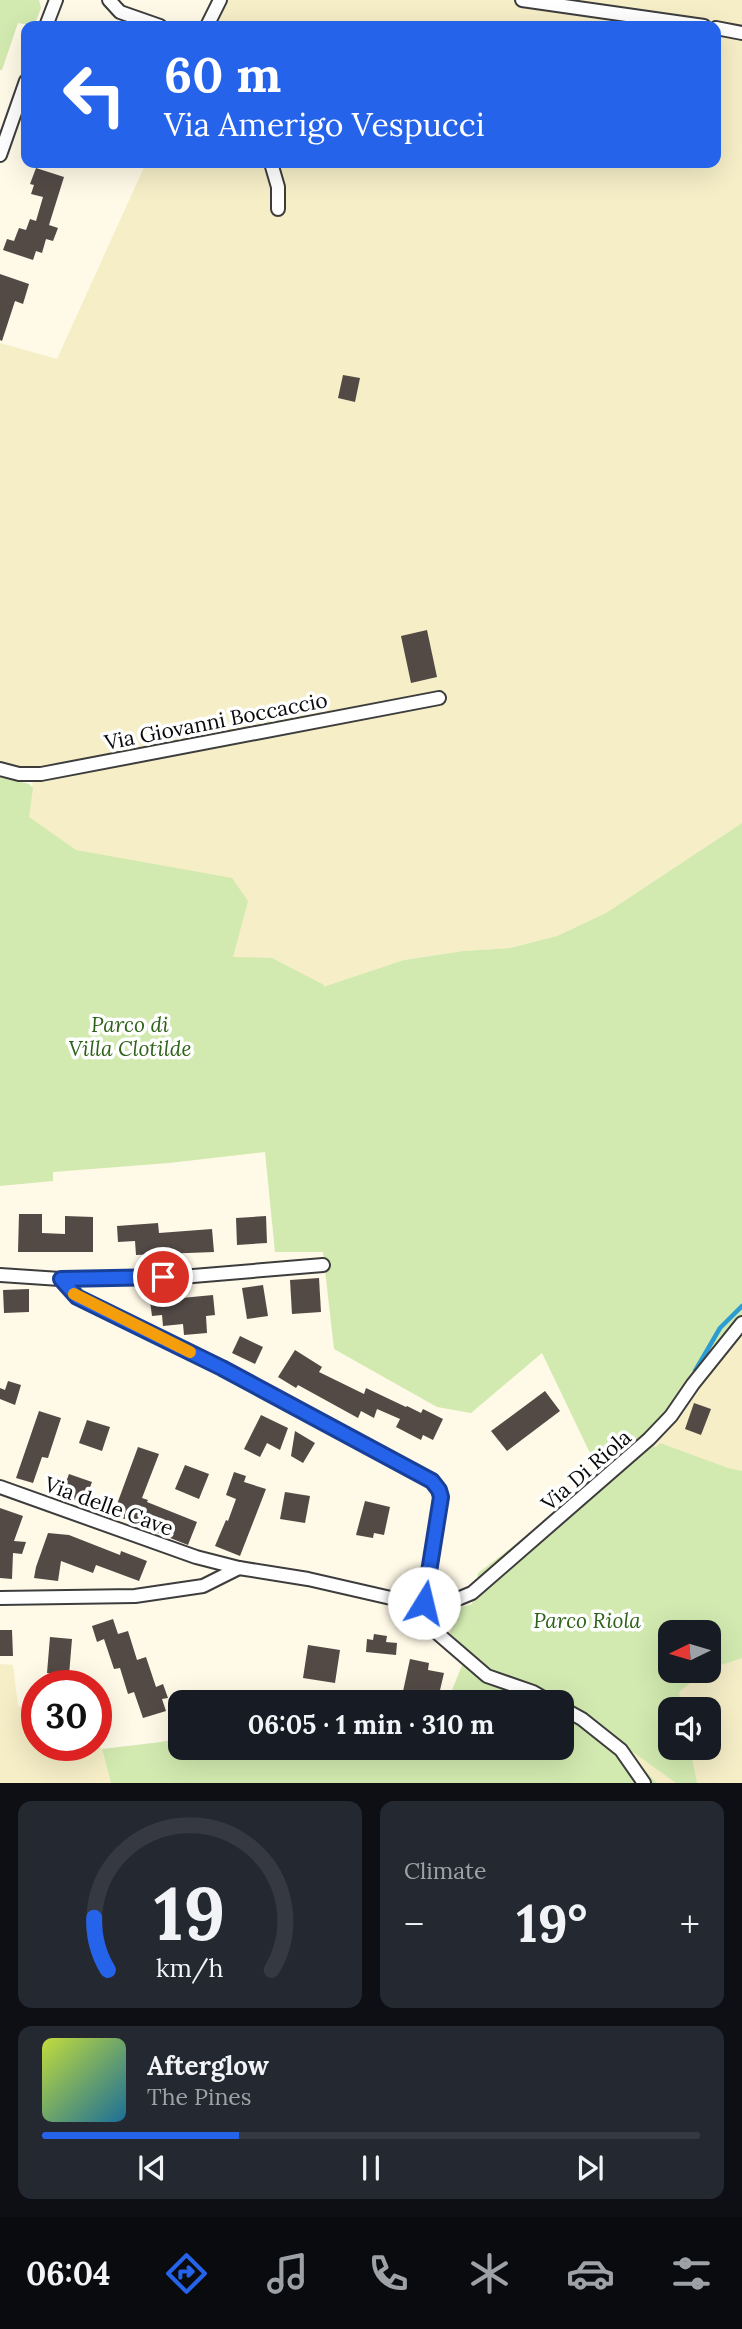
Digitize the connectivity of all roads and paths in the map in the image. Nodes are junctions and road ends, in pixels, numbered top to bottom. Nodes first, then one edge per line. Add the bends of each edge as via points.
1 (56, 0) edge
2 (109, 0) edge
3 (220, 0) edge
4 (522, 0) edge
5 (48, 21) edge
6 (146, 21) edge
7 (209, 21) edge
8 (669, 21) edge
9 (721, 29) edge
10 (742, 33) edge
11 (21, 95) edge
12 (0, 155) edge
13 (272, 168) edge
14 (278, 209) dead end
15 (439, 698) dead end
16 (0, 769) edge
17 (323, 1265) dead end
18 (0, 1275) edge
19 (61, 1279) junction
20 (742, 1323) edge
21 (0, 1488) edge
22 (206, 1560) junction
23 (239, 1568) junction
24 (202, 1586) junction
25 (0, 1598) edge
26 (424, 1603) junction
27 (527, 1690) edge
28 (574, 1715) edge
29 (644, 1783) edge

1 - 5 street
2 - 6 street via 120,12
3 - 7 street
4 - 8 street
9 - 10 street
11 - 12 street
13 - 14 street
15 - 16 street, Via Giovanni Boccaccio via 41,774
17 - 19 street via 181,1277
18 - 19 street
19 - 26 street via 77,1297 222,1368 432,1481 441,1497
20 - 26 street, Via Di Riola via 671,1416 610,1476 472,1594 448,1603
21 - 22 street, Via delle Cave
22 - 23 street, Via delle Cave
22 - 24 street
23 - 24 street
23 - 26 street, Via Di Riola
24 - 25 street via 135,1596
26 - 27 street via 422,1620 487,1676
28 - 29 street via 621,1750

